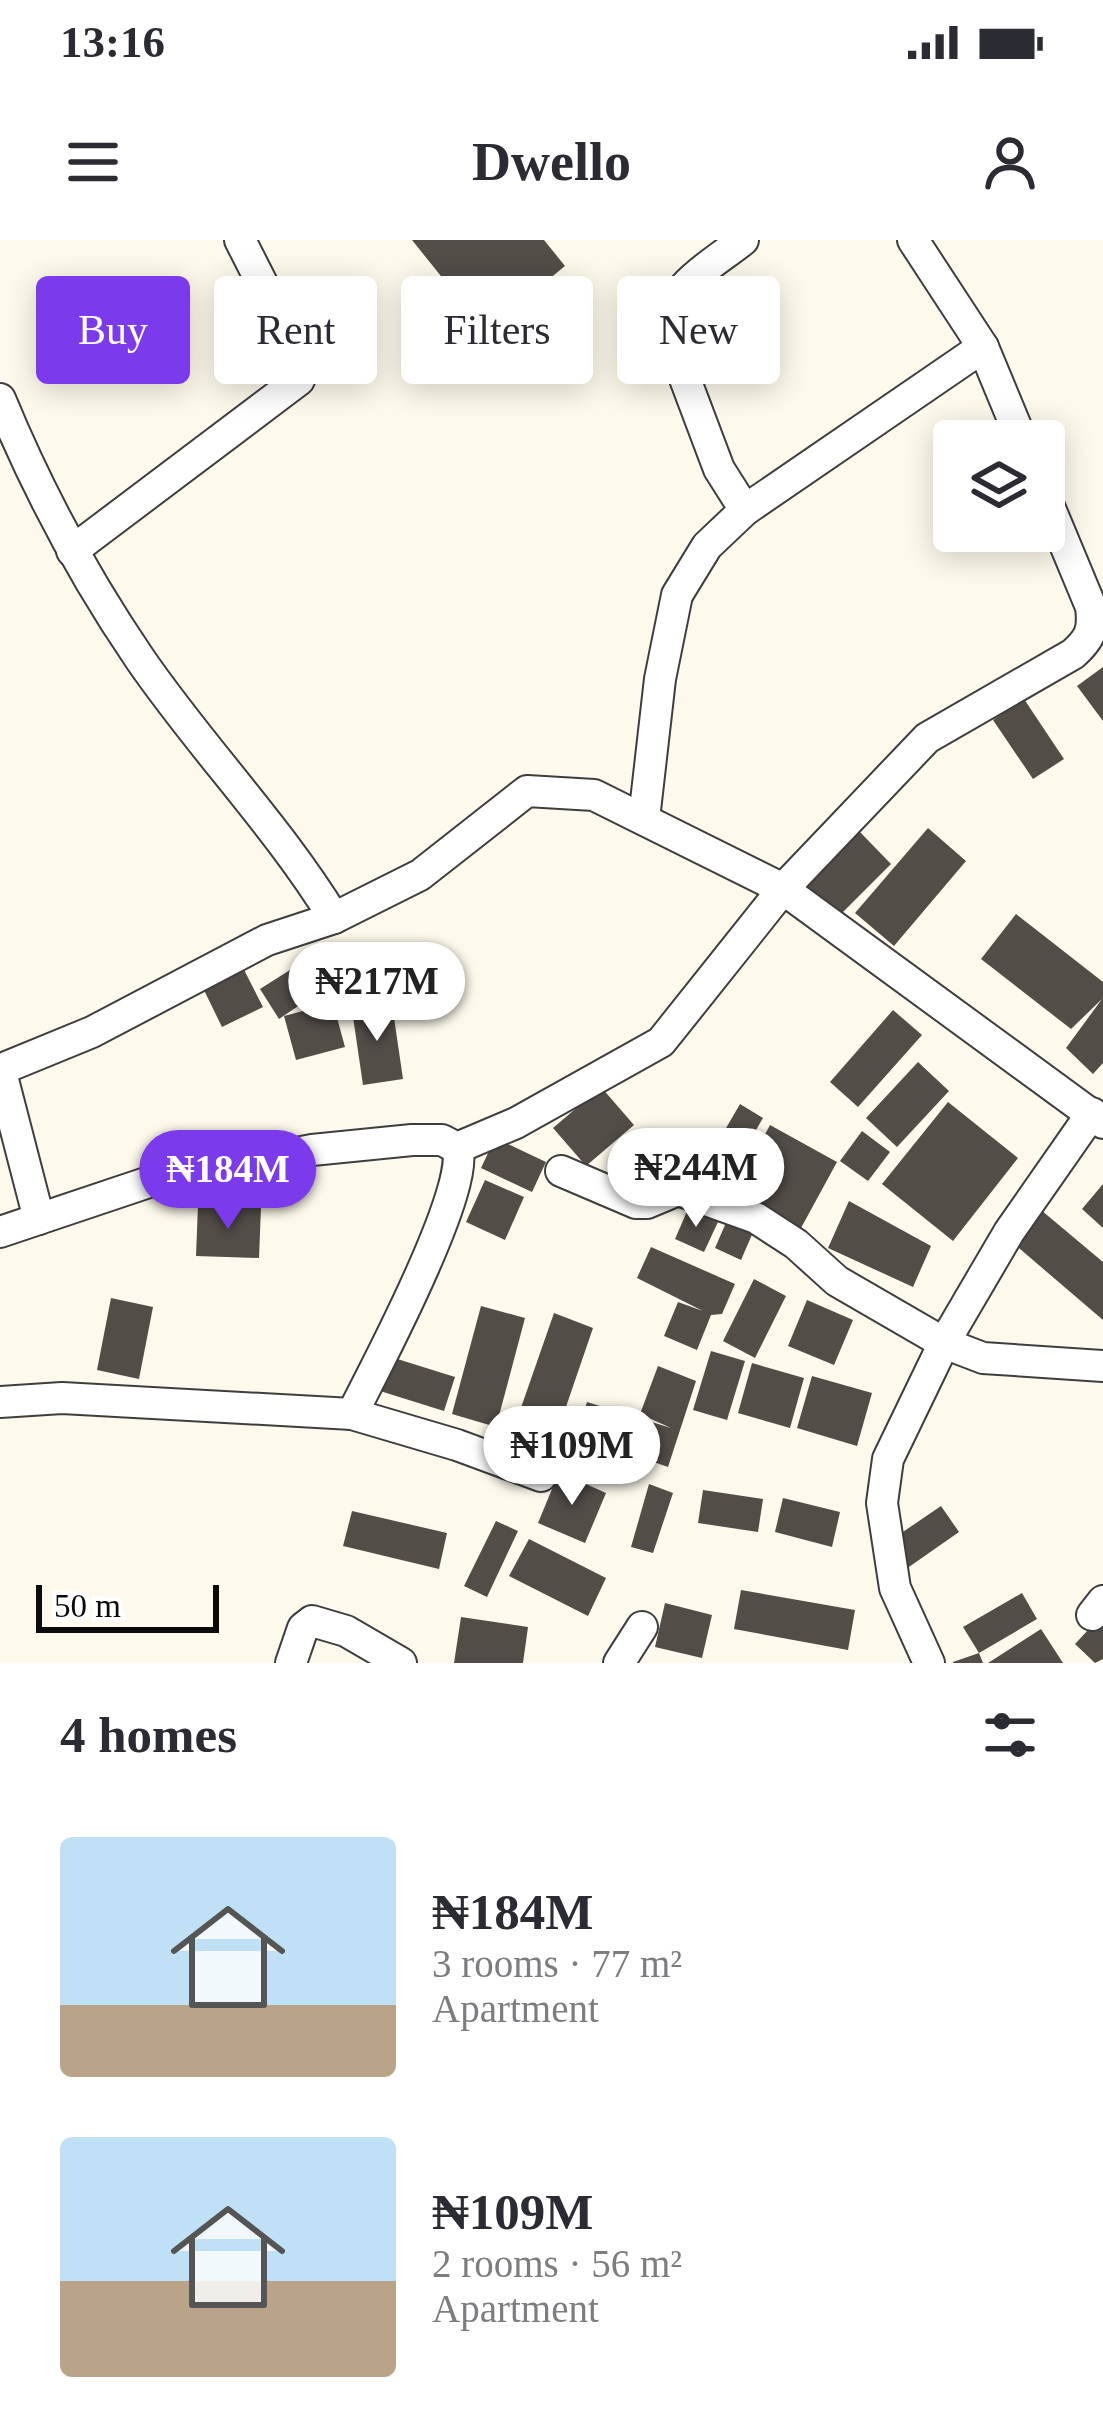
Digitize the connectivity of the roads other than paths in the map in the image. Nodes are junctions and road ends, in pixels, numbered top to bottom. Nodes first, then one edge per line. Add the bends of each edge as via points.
1 (240, 240) edge
2 (743, 240) edge
3 (913, 240) edge
4 (983, 346) junction
5 (0, 399) edge
6 (1013, 420) edge
7 (745, 509) junction
8 (1065, 544) edge
9 (71, 551) junction
10 (1095, 641) edge
11 (644, 819) junction
12 (783, 889) junction
13 (334, 917) junction
14 (1097, 1118) edge
15 (457, 1148) junction
16 (562, 1171) dead end
17 (39, 1219) junction
18 (0, 1232) edge
19 (944, 1342) junction
20 (1103, 1366) edge
21 (0, 1402) edge
22 (352, 1414) junction
23 (541, 1476) dead end
24 (642, 1627) dead end
25 (291, 1663) edge
26 (401, 1663) edge
27 (619, 1663) edge
28 (929, 1663) edge

1 - 9 street via 297,345 304,366 298,380
2 - 7 street via 674,296 666,314 719,469
3 - 4 street
4 - 6 street
4 - 7 street
5 - 9 street
7 - 11 street via 707,546 677,596
8 - 10 street via 1091,607
9 - 13 street via 142,662
10 - 12 street via 927,738
11 - 12 street
11 - 13 street via 594,795 527,791 420,875
12 - 14 street
12 - 15 street via 662,1042
13 - 17 street via 267,940 92,1032 4,1068
14 - 19 street via 1009,1232
15 - 17 street via 427,1140 312,1150 149,1182
15 - 22 street via 458,1174 426,1259
16 - 19 street via 636,1203 678,1190 756,1218 837,1281
17 - 18 street
19 - 20 street via 983,1358
19 - 28 street via 888,1460 882,1503 895,1588
21 - 22 street via 62,1398
22 - 23 street
24 - 27 street
25 - 26 street via 303,1628 316,1621

